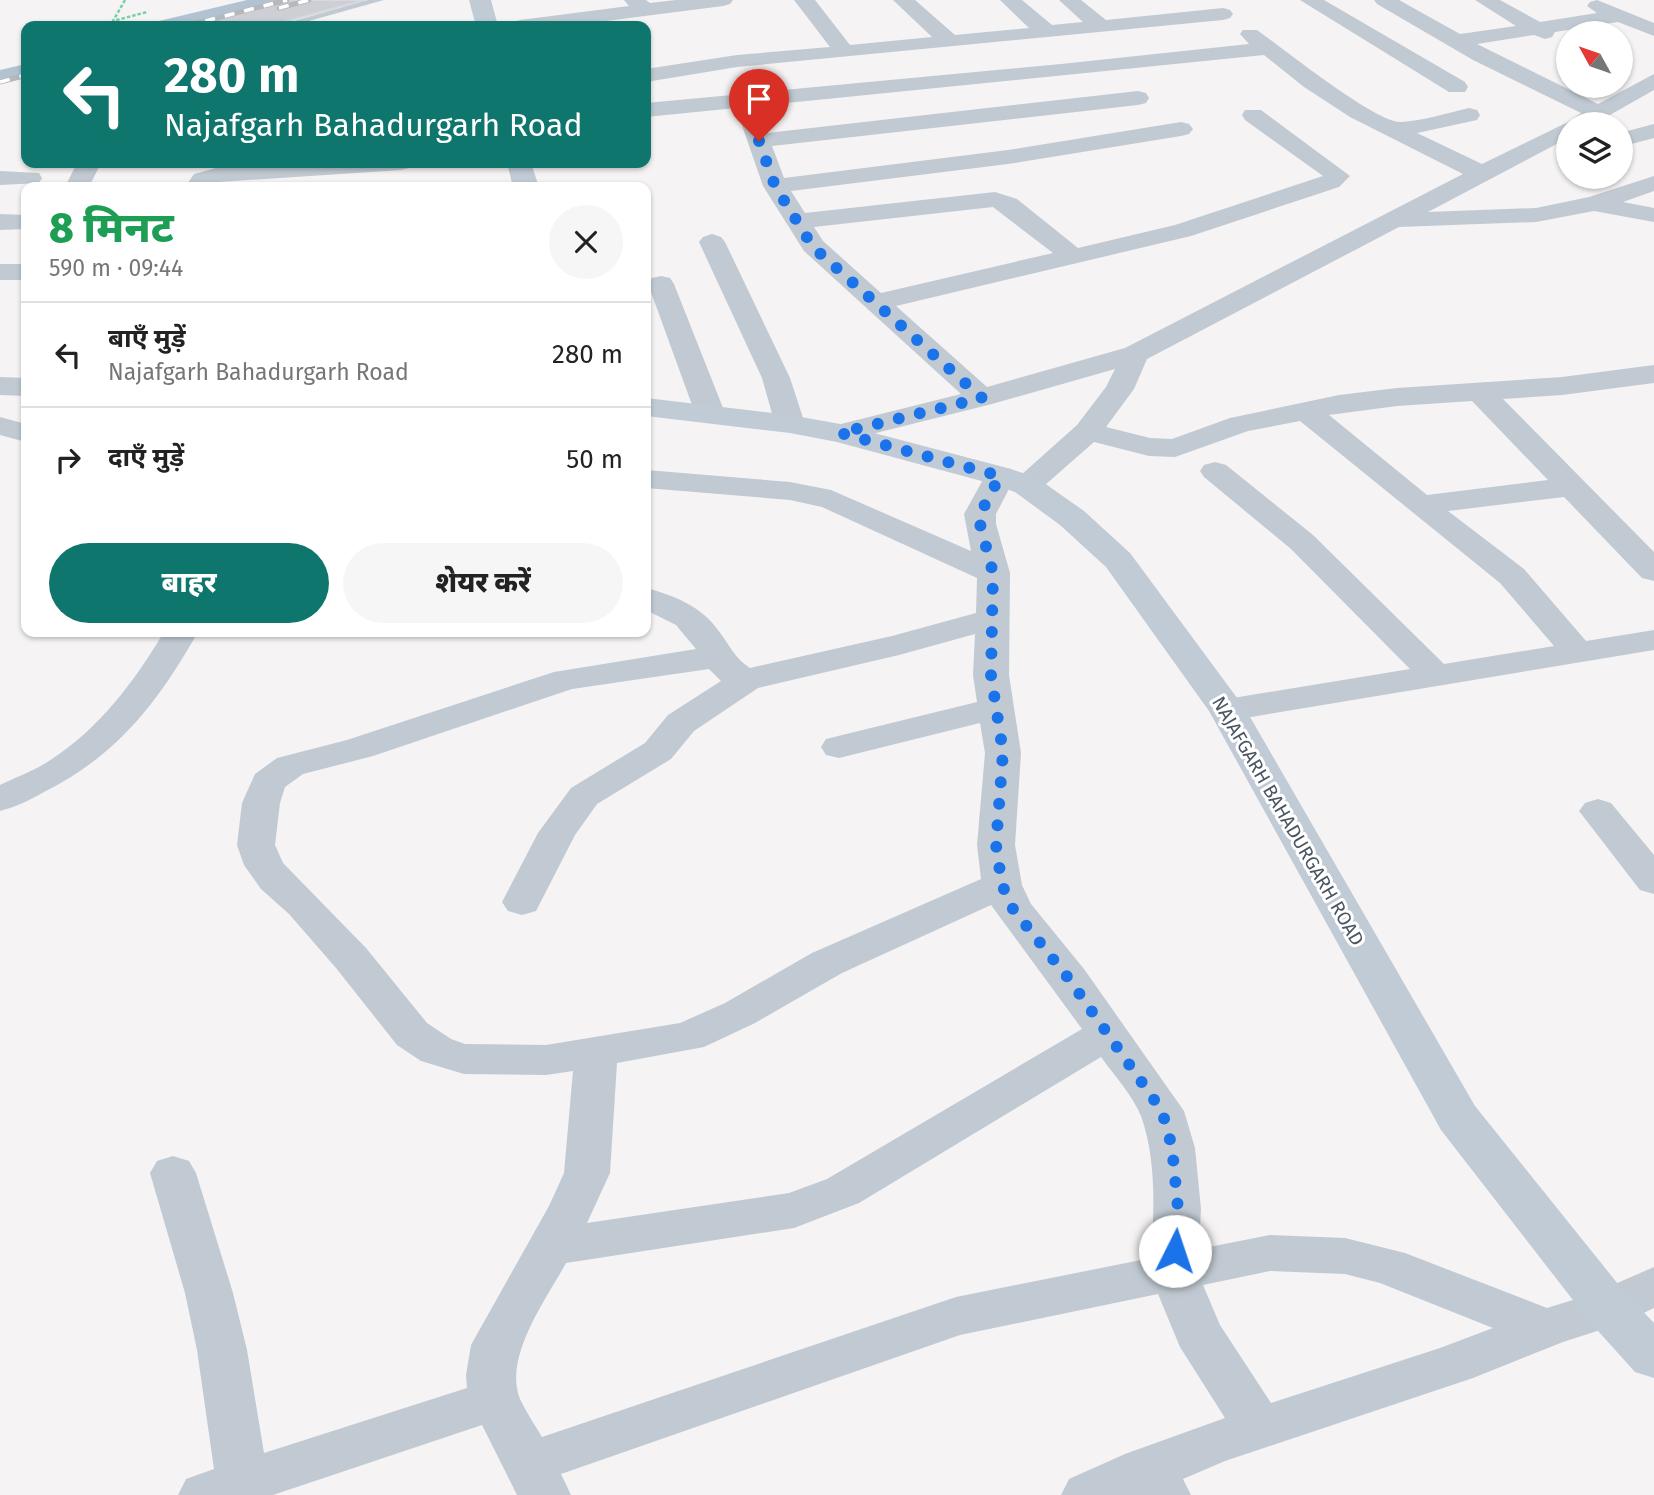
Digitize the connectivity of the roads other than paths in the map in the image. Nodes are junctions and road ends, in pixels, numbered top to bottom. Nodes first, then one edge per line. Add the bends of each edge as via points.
1 (273, 0) edge
2 (302, 0) edge
3 (379, 0) edge
4 (480, 0) edge
5 (723, 0) edge
6 (804, 0) edge
7 (903, 0) edge
8 (1010, 0) edge
9 (1069, 0) edge
10 (1203, 0) edge
11 (1310, 0) edge
12 (1384, 0) edge
13 (1519, 0) edge
14 (1585, 0) edge
15 (1489, 2) edge
16 (640, 5) edge
17 (1223, 14) junction
18 (1619, 16) junction
19 (160, 18) edge
20 (220, 21) edge
21 (300, 21) edge
22 (486, 21) edge
23 (549, 21) edge
24 (1102, 27) junction
25 (1539, 30) junction
26 (1654, 30) edge
27 (1047, 32) junction
28 (1556, 39) edge
29 (1457, 41) junction
30 (950, 42) junction
31 (1268, 48) junction
32 (845, 52) junction
33 (21, 62) edge
34 (0, 68) edge
35 (21, 72) edge
36 (651, 75) edge
37 (1633, 76) edge
38 (0, 77) edge
39 (1651, 83) edge
40 (1457, 88) dead end
41 (1138, 98) dead end
42 (744, 100) junction
43 (651, 109) edge
44 (1597, 112) edge
45 (1601, 112) edge
46 (1253, 115) dead end
47 (1469, 115) dead end
48 (1181, 129) dead end
49 (1397, 130) junction
50 (1654, 131) edge
51 (1556, 136) edge
52 (1633, 137) edge
53 (759, 141) junction
54 (1534, 147) junction
55 (1556, 150) edge
56 (324, 168) edge
57 (1482, 174) junction
58 (0, 178) edge
59 (30, 178) dead end
60 (201, 182) edge
61 (1654, 183) edge
62 (775, 186) junction
63 (1595, 203) junction
64 (1654, 215) edge
65 (1395, 220) junction
66 (0, 222) edge
67 (21, 222) edge
68 (796, 222) junction
69 (712, 242) dead end
70 (1075, 258) junction
71 (21, 271) edge
72 (0, 272) edge
73 (661, 284) dead end
74 (874, 303) junction
75 (1135, 354) junction
76 (1654, 374) edge
77 (0, 386) edge
78 (21, 387) edge
79 (1480, 391) junction
80 (982, 398) junction
81 (651, 408) edge
82 (1306, 411) junction
83 (710, 414) junction
84 (790, 424) junction
85 (1088, 431) junction
86 (840, 433) junction
87 (1215, 471) dead end
88 (651, 480) edge
89 (1013, 480) junction
90 (1574, 486) junction
91 (1420, 505) junction
92 (1654, 571) edge
93 (993, 573) junction
94 (651, 600) edge
95 (992, 619) junction
96 (178, 637) edge
97 (1654, 640) edge
98 (1577, 652) junction
99 (716, 657) junction
100 (1436, 676) junction
101 (746, 680) junction
102 (998, 708) junction
103 (1227, 710) junction
104 (839, 747) dead end
105 (0, 800) edge
106 (1598, 811) dead end
107 (1654, 881) edge
108 (1002, 885) junction
109 (522, 902) dead end
110 (1108, 1033) junction
111 (596, 1053) junction
112 (173, 1173) dead end
113 (550, 1247) junction
114 (1174, 1272) junction
115 (1654, 1286) edge
116 (1608, 1308) junction
117 (1546, 1328) junction
118 (1654, 1357) edge
119 (494, 1400) junction
120 (1259, 1427) junction
121 (537, 1479) edge
122 (1154, 1483) edge
123 (223, 1489) edge
124 (1088, 1495) edge

1 - 19 main road
2 - 20 main road
3 - 21 lane
4 - 22 street
5 - 16 street
6 - 32 street
7 - 30 street
8 - 27 street
9 - 24 street
10 - 17 street
11 - 40 street
12 - 29 street
13 - 15 street
14 - 18 street
15 - 25 street
16 - 23 street
17 - 24 street
17 - 31 street
18 - 25 street
18 - 26 street
24 - 27 street
25 - 28 street
25 - 29 street
27 - 30 street
29 - 44 street
30 - 32 street
31 - 42 street
31 - 49 street via 1347,105
32 - 36 street via 737,61
33 - 34 main road
35 - 38 main road
37 - 39 street
39 - 45 street
41 - 53 street
42 - 43 street
42 - 53 street
46 - 70 street via 1338,176 1182,231
47 - 49 street
48 - 62 street via 1008,157
49 - 57 street
50 - 52 street
51 - 54 street
53 - 62 street
54 - 55 street
54 - 57 street
56 - 60 street via 216,175
57 - 65 street
58 - 59 street
61 - 63 street
62 - 68 street
63 - 64 street
63 - 65 street via 1536,215
65 - 75 street
66 - 67 street
68 - 70 street via 995,199
68 - 74 street via 822,256
69 - 84 street via 776,377
70 - 74 street
71 - 72 street
73 - 83 street
74 - 80 street
75 - 80 street
75 - 85 street via 1120,389
76 - 79 street
77 - 78 street
79 - 82 street via 1397,397
79 - 90 street
80 - 86 street
81 - 83 street, NAJAFGARH BAHADURGARH ROAD
82 - 85 street via 1240,424 1175,448 1149,447
82 - 91 street
83 - 84 street, NAJAFGARH BAHADURGARH ROAD
84 - 86 street, NAJAFGARH BAHADURGARH ROAD
85 - 89 street
86 - 89 street, NAJAFGARH BAHADURGARH ROAD
87 - 100 street via 1302,542
88 - 93 street via 790,491 831,499
89 - 93 street via 980,514
89 - 103 street, NAJAFGARH BAHADURGARH ROAD via 1072,518 1118,560
90 - 91 street
90 - 92 street
91 - 98 street via 1512,576
93 - 95 street
94 - 99 street via 698,627
95 - 101 street
95 - 102 street via 991,675
96 - 105 street via 151,684 111,730 62,769
97 - 98 street
98 - 100 street
99 - 101 street
99 - 111 street via 587,675 534,688 360,748 290,766 268,782 261,803 256,845 264,865 351,958 412,1034 436,1050 464,1059 547,1060
100 - 103 street
101 - 109 street via 681,723 658,751 584,796 557,833
102 - 104 street
102 - 108 street via 1002,775 996,845
103 - 116 street, NAJAFGARH BAHADURGARH ROAD via 1458,1118
106 - 107 street
108 - 110 street via 1013,909
108 - 111 street via 827,963 740,1013 689,1036
110 - 113 street via 843,1191 794,1210
110 - 114 street via 1162,1111 1172,1147 1178,1209
111 - 113 street via 587,1173
112 - 123 street via 222,1350
113 - 119 street via 496,1345 491,1376
114 - 117 street via 1270,1253 1345,1256 1388,1266
114 - 120 street via 1198,1333
114 - 121 street via 956,1316 698,1407
115 - 116 street
116 - 117 street
116 - 118 street, NAJAFGARH BAHADURGARH ROAD
117 - 120 street via 1455,1364
119 - 121 street
119 - 123 street
120 - 122 street
122 - 124 street

